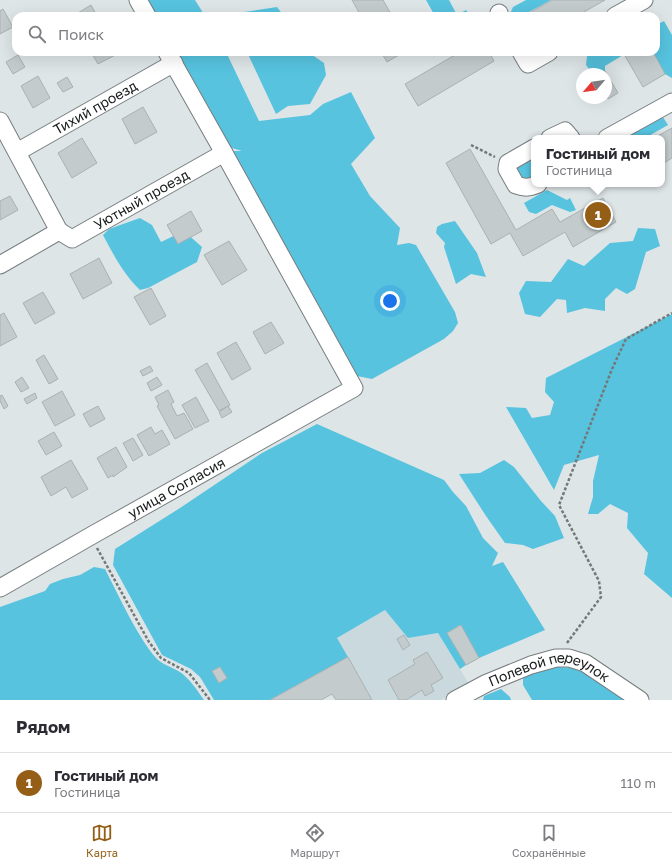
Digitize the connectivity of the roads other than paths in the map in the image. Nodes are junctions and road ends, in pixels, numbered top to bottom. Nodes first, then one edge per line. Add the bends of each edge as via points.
1 (138, 0) edge
2 (644, 0) edge
3 (145, 12) edge
4 (622, 12) edge
5 (523, 56) edge
6 (542, 56) edge
7 (170, 58) edge
8 (672, 102) edge
9 (0, 121) edge
10 (556, 135) edge
11 (568, 135) edge
12 (613, 135) edge
13 (531, 150) edge
14 (17, 152) junction
15 (224, 153) junction
16 (531, 187) edge
17 (59, 231) junction
18 (0, 265) edge
19 (0, 588) edge
20 (455, 700) edge
21 (640, 700) edge

1 - 3 street
2 - 4 street
5 - 6 street via 528,64
7 - 14 street, Тихий проезд
7 - 15 street
8 - 12 street
9 - 14 street
10 - 11 street via 565,131
13 - 16 street via 508,163 507,169 516,185 525,188
14 - 17 street
15 - 17 street, Уютный проезд via 72,238
15 - 19 street, улица Согласия via 354,388
17 - 18 street
20 - 21 street, Полевой переулок via 508,673 556,658 569,658 585,663

